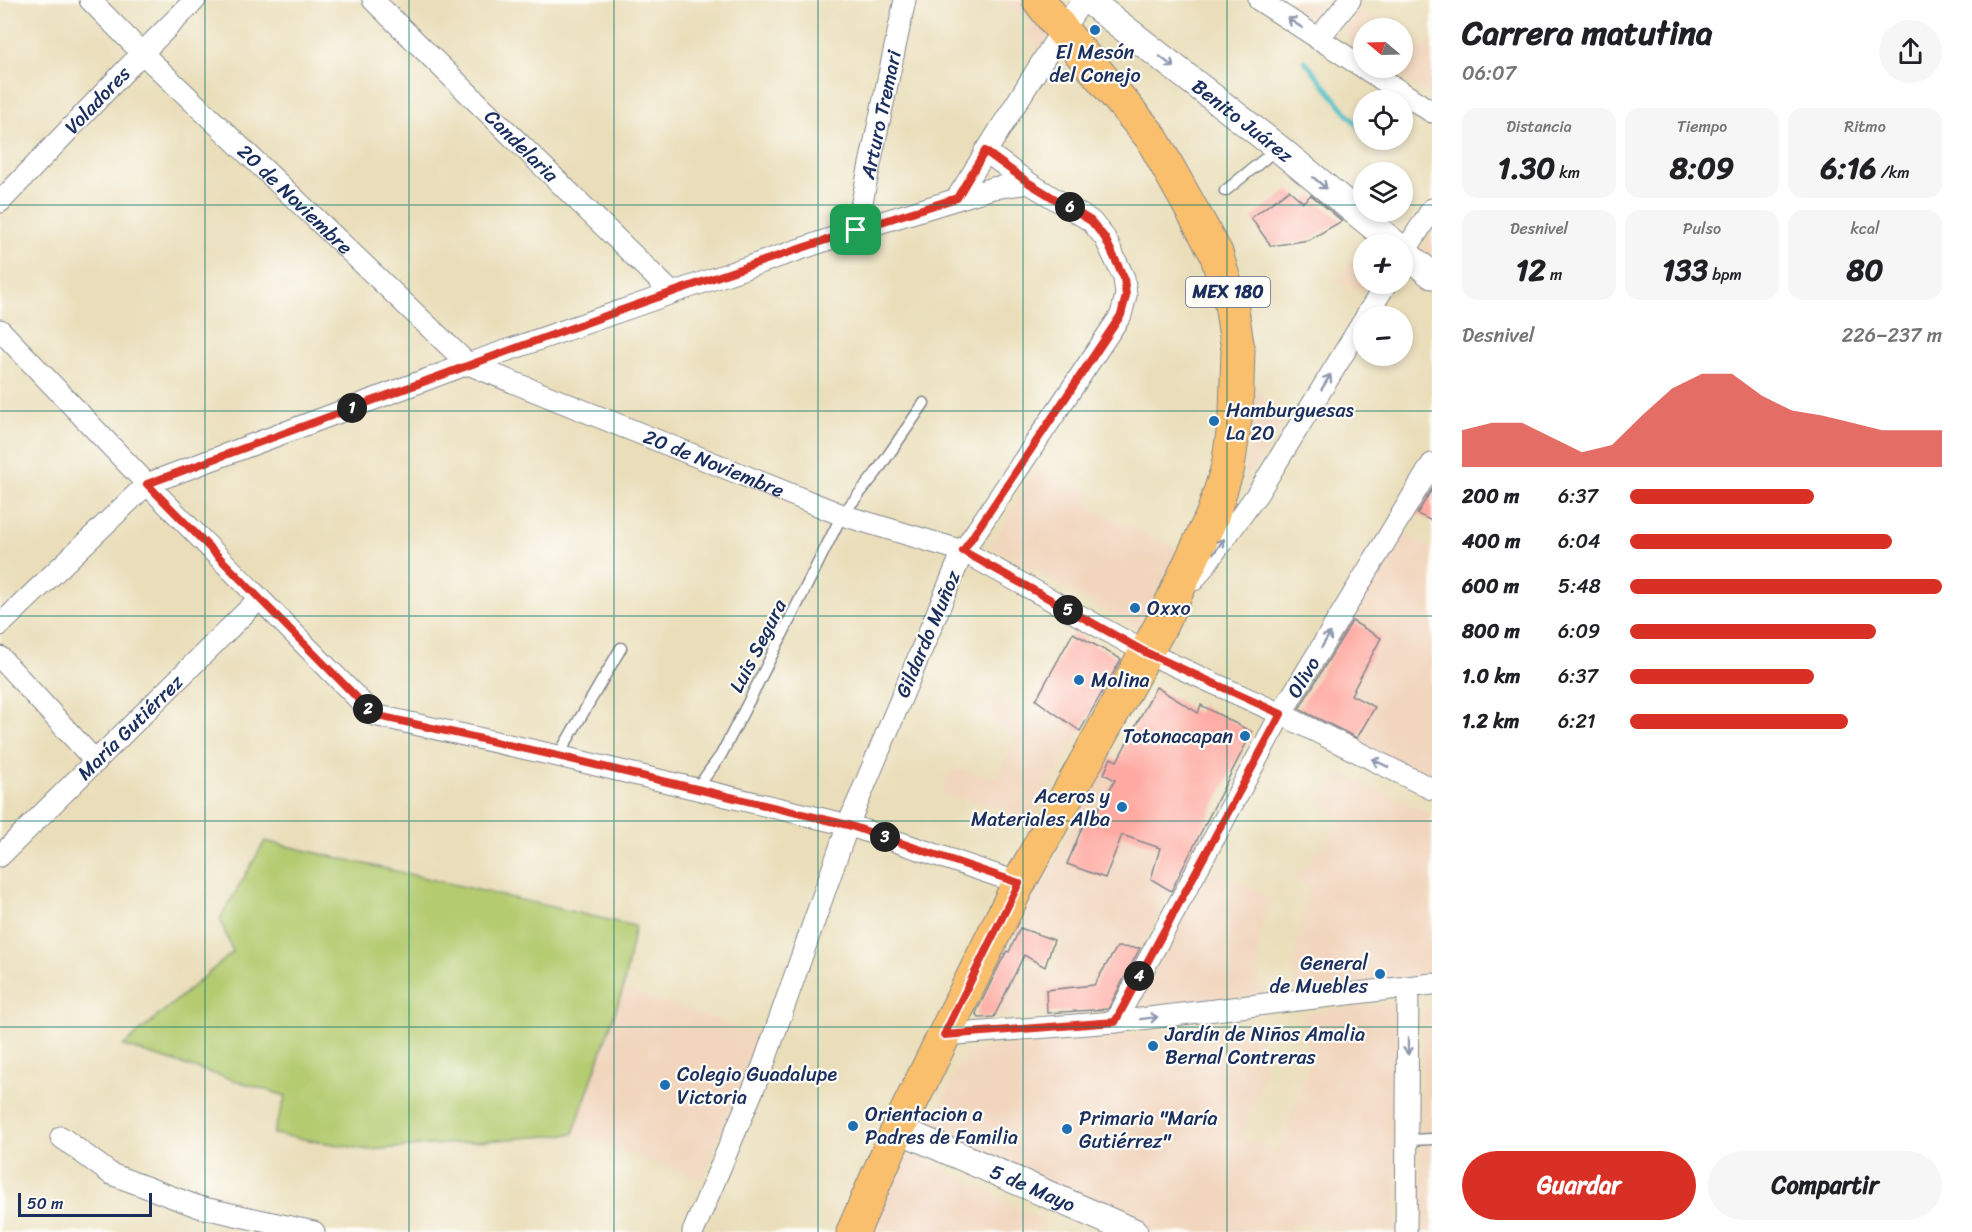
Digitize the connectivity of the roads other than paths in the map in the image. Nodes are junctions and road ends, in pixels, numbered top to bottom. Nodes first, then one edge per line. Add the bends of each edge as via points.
1 (90, 0) edge
2 (195, 0) edge
3 (373, 0) edge
4 (905, 0) edge
5 (1040, 0) edge
6 (1085, 0) edge
7 (1259, 0) edge
8 (1347, 1) edge
9 (1062, 30) junction
10 (1318, 39) junction
11 (142, 53) junction
12 (1432, 112) edge
13 (1278, 148) junction
14 (985, 151) junction
15 (1029, 183) junction
16 (1225, 191) dead end
17 (957, 198) junction
18 (0, 202) edge
19 (1432, 209) edge
20 (856, 230) junction
21 (1381, 234) edge
22 (1413, 235) edge
23 (1413, 260) edge
24 (1432, 275) edge
25 (672, 293) junction
26 (0, 330) edge
27 (1353, 338) edge
28 (468, 364) junction
29 (924, 403) dead end
30 (1432, 464) edge
31 (147, 484) junction
32 (842, 515) junction
33 (963, 551) junction
34 (258, 599) junction
35 (0, 625) edge
36 (1152, 639) junction
37 (621, 648) dead end
38 (0, 657) edge
39 (1281, 714) junction
40 (558, 756) junction
41 (96, 762) junction
42 (697, 788) junction
43 (1432, 789) edge
44 (848, 825) junction
45 (0, 856) edge
46 (1019, 883) junction
47 (1432, 984) edge
48 (1408, 988) junction
49 (1115, 1022) junction
50 (944, 1035) junction
51 (898, 1128) junction
52 (61, 1137) dead end
53 (1432, 1139) edge
54 (1408, 1140) junction
55 (1117, 1228) edge
56 (314, 1232) edge
57 (693, 1232) edge
58 (853, 1232) edge
59 (1406, 1232) edge

1 - 11 street, 20 de Noviembre
2 - 11 street, Voladores
3 - 25 street, Candelaria
4 - 20 street, Arturo Tremari
5 - 9 main road, MEX 180
6 - 9 street
6 -> 13 street, Benito Juárez
10 -> 7 street
8 - 10 street
9 - 14 street
9 - 36 main road, MEX 180 via 1151,136 1216,253 1231,304 1238,360 1228,468 1213,514
10 - 12 street
11 - 18 street, Voladores
11 - 28 street, 20 de Noviembre
13 - 16 lane
13 -> 21 street, Benito Juárez
14 - 15 street, Gildardo Muñoz
14 - 17 street
15 - 17 street
15 - 33 street, Gildardo Muñoz via 1091,221 1120,268 1126,296 1121,315
17 - 20 street
19 - 22 street
20 - 25 street
23 - 24 street, Benito Juárez
25 - 28 street
26 - 31 street
36 -> 27 street via 1258,493
28 - 31 street
28 - 32 street, 20 de Noviembre
29 - 32 lane, Luis Segura
39 -> 30 street, Olivo
31 - 34 street
31 - 35 street
32 - 33 street, 20 de Noviembre
32 - 42 lane, Luis Segura via 721,755
33 - 36 street, 20 de Noviembre
33 - 44 street, Gildardo Muñoz
34 - 40 street via 374,715
34 - 41 street, María Gutiérrez
36 - 39 street, 20 de Noviembre
36 - 46 main road, MEX 180
37 - 40 lane
38 - 41 street
43 -> 39 street, 20 de Noviembre
39 - 49 street, Olivo
40 - 42 street
41 - 45 street, María Gutiérrez
42 - 44 street
44 - 46 street
44 - 57 street, Gildardo Muñoz via 763,1066
46 - 50 main road, MEX 180
47 - 48 street
49 -> 48 street
48 -> 54 street
49 - 50 street
50 - 51 main road, MEX 180
51 - 55 street, 5 de Mayo
51 - 58 main road, MEX 180
52 - 56 street via 111,1174 188,1203
53 - 54 lane
54 - 59 street

